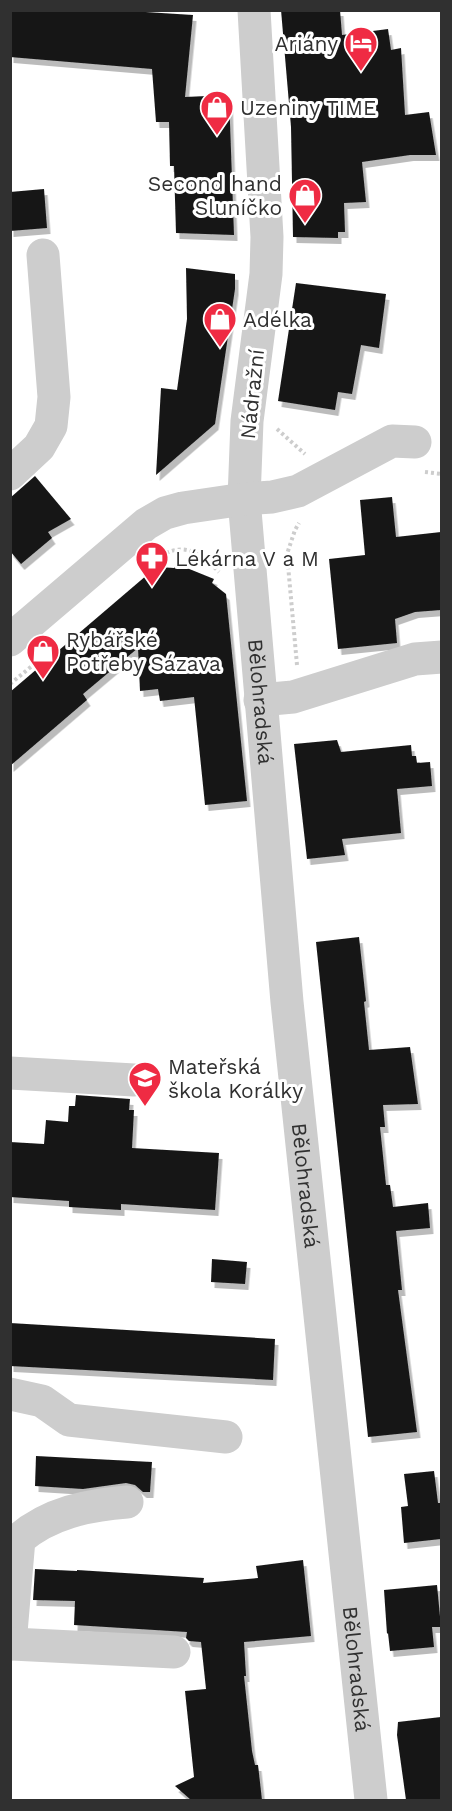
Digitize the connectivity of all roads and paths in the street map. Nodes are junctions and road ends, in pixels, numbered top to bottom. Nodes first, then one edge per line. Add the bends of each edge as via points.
1 (255, 10) edge
2 (43, 255) dead end
3 (272, 424) dead end
4 (418, 457) joint
5 (312, 462) dead end
6 (10, 474) edge
7 (441, 474) edge
8 (244, 499) junction
9 (302, 519) dead end
10 (156, 559) dead end
11 (222, 577) dead end
12 (10, 640) edge
13 (441, 657) edge
14 (38, 660) dead end
15 (297, 667) dead end
16 (10, 684) edge
17 (260, 700) junction
18 (10, 1073) edge
19 (134, 1080) dead end
20 (10, 1394) edge
21 (226, 1437) dead end
22 (127, 1502) dead end
23 (11, 1644) edge
24 (174, 1652) dead end
25 (371, 1800) edge

1 - 8 street, Nádražní via 267,237 266,274 247,421
2 - 6 street via 54,397 51,426 39,447
3 - 5 path
4 - 7 path
4 - 8 street via 392,441 298,490
8 - 12 street via 183,508 146,524
8 - 17 street, Bělohradská
9 - 15 path via 287,554
10 - 11 path via 170,550 198,553
13 - 17 street via 415,659 293,697
14 - 16 path
17 - 25 street, Bělohradská via 287,1002
18 - 19 street
20 - 21 street via 42,1401 69,1420
22 - 23 street via 94,1504 68,1512 33,1527 19,1539
23 - 24 street

